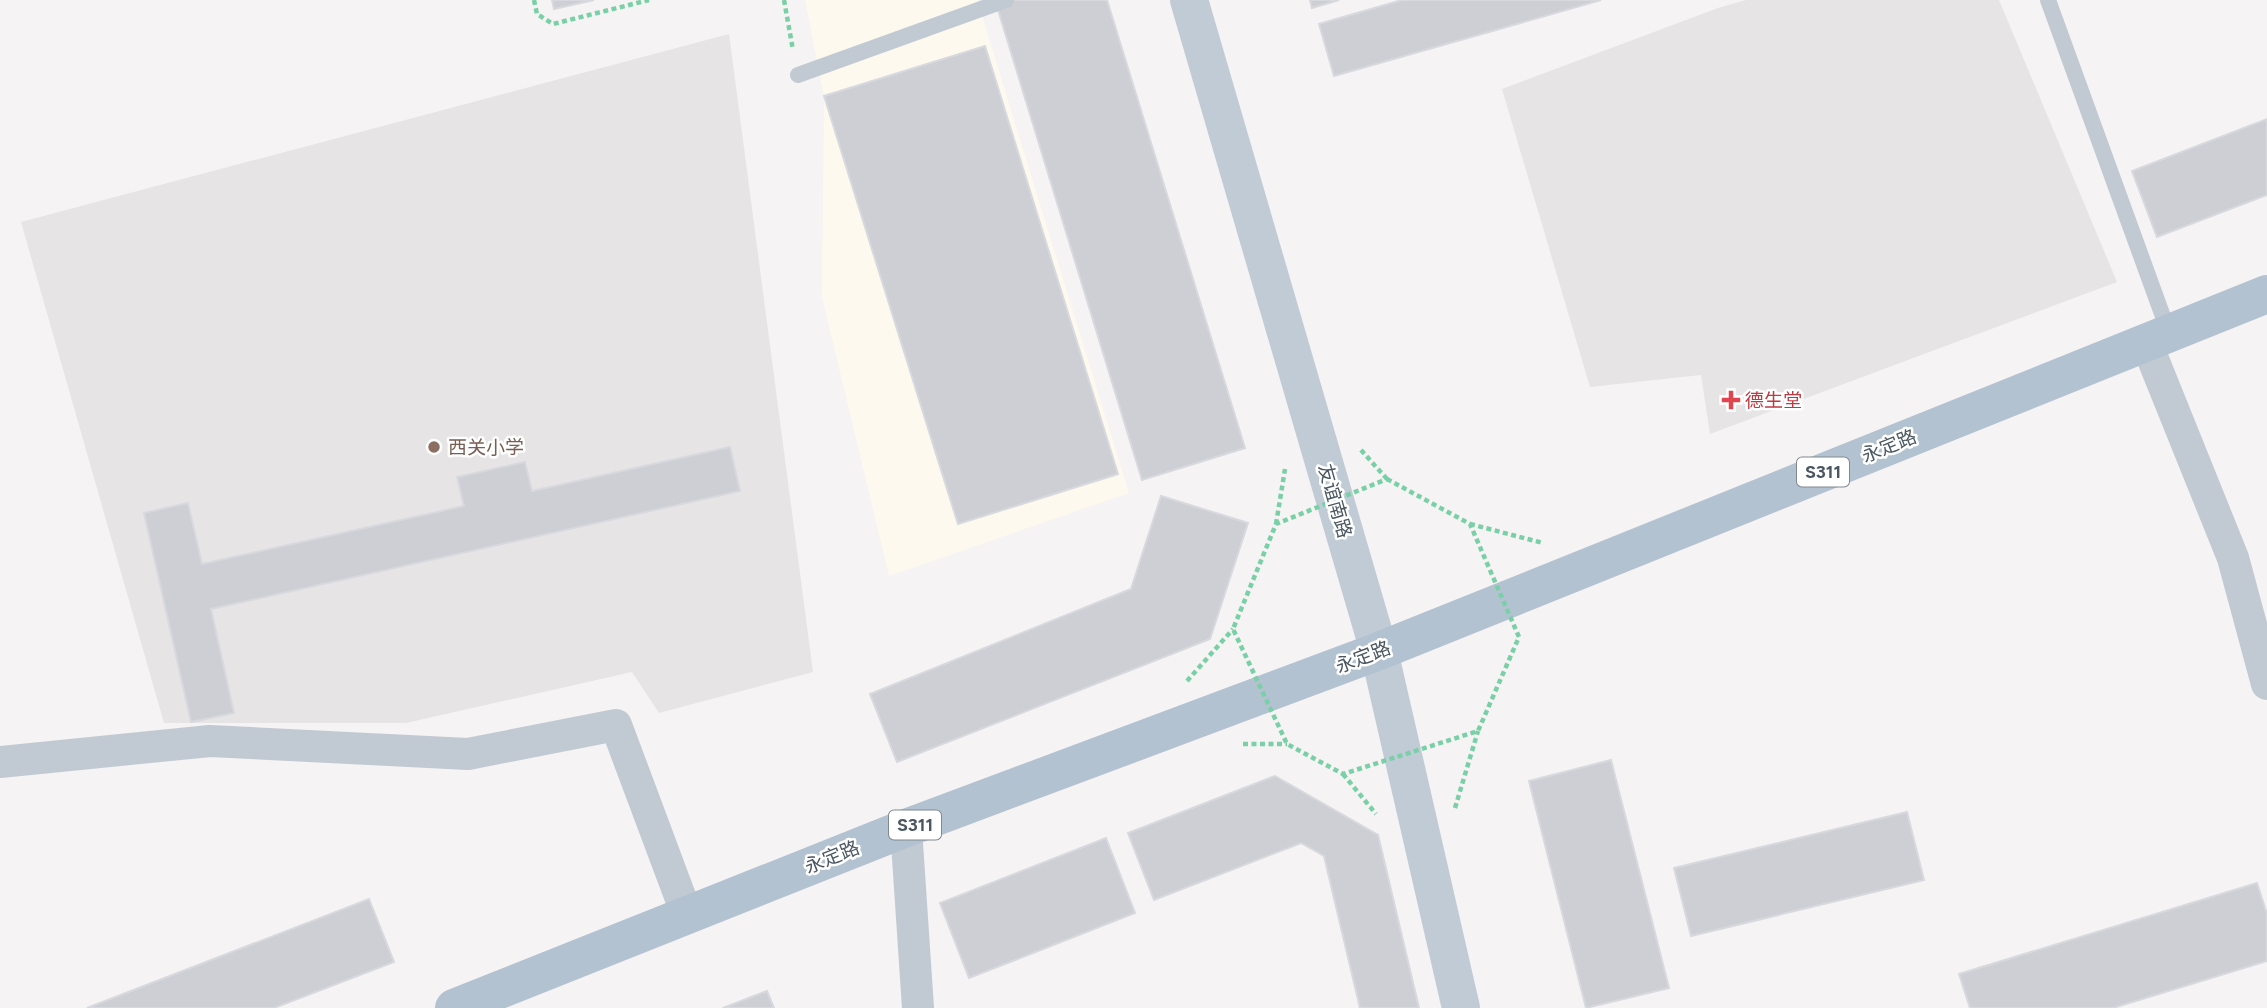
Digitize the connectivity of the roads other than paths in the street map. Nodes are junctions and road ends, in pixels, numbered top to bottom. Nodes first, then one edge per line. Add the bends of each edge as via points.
1 (1006, 0) edge
2 (1189, 0) edge
3 (2048, 0) edge
4 (798, 75) road end
5 (2267, 294) edge
6 (2157, 338) junction
7 (1379, 651) junction
8 (2267, 684) edge
9 (0, 762) edge
10 (906, 828) junction
11 (687, 915) junction
12 (454, 1008) edge
13 (918, 1008) edge
14 (1461, 1008) edge

1 - 4 lane
2 - 7 main road, 友谊南路
3 - 6 lane
5 - 6 main road, 永定路 / S311
6 - 7 main road, 永定路 / S311
6 - 8 street via 2233,558
7 - 10 main road, 永定路 / S311
7 - 14 main road, 友谊南路
9 - 11 street via 210,741 468,754 617,725
10 - 11 main road, 永定路 / S311
10 - 13 street
11 - 12 main road, 永定路 / S311

